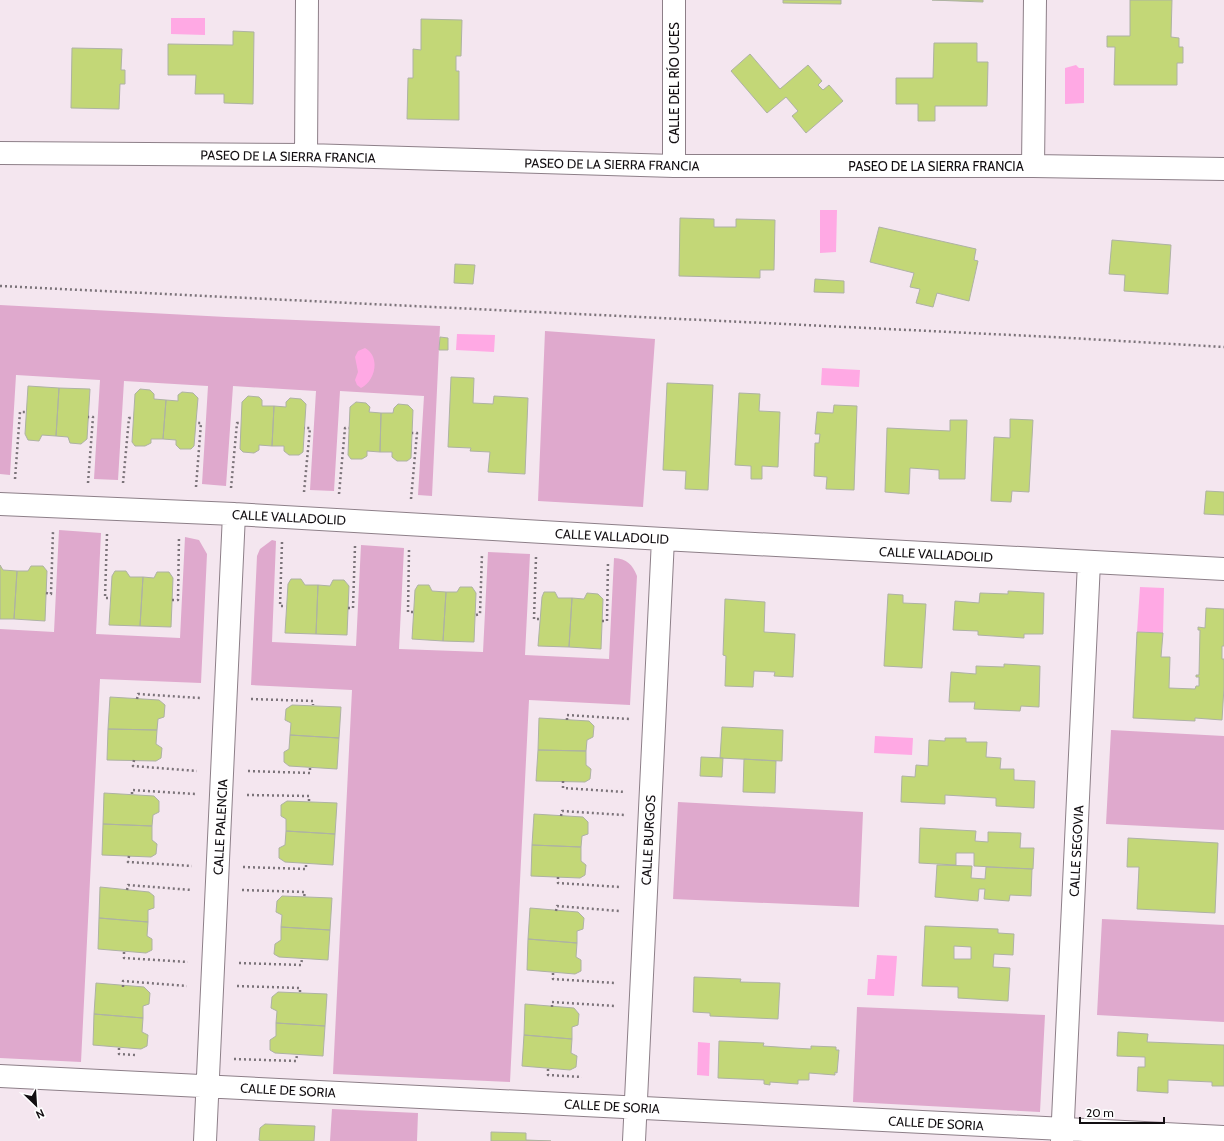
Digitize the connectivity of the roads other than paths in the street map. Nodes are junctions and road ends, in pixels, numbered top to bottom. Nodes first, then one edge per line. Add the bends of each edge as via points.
1 (307, 0) edge
2 (674, 0) edge
3 (1035, 0) edge
4 (0, 153) edge
5 (306, 155) junction
6 (674, 166) junction
7 (1033, 166) junction
8 (1224, 169) edge
9 (0, 504) edge
10 (234, 514) junction
11 (663, 539) junction
12 (1090, 562) junction
13 (1224, 569) edge
14 (0, 1076) edge
15 (208, 1086) junction
16 (635, 1107) junction
17 (1062, 1135) edge
18 (1224, 1137) edge
19 (205, 1141) edge
20 (634, 1141) edge

1 - 5 street
2 - 6 street, CALLE DEL RÍO UCES
3 - 7 street
4 - 5 street, PASEO DE LA SIERRA FRANCIA
5 - 6 street, PASEO DE LA SIERRA FRANCIA
6 - 7 street, PASEO DE LA SIERRA FRANCIA
7 - 8 street, PASEO DE LA SIERRA FRANCIA
9 - 10 street, CALLE VALLADOLID
10 - 11 street, CALLE VALLADOLID
10 - 15 street, CALLE PALENCIA
11 - 12 street, CALLE VALLADOLID
11 - 16 street, CALLE BURGOS
12 - 13 street, CALLE VALLADOLID
12 - 17 street, CALLE SEGOVIA
14 - 15 street, CALLE DE SORIA
15 - 16 street, CALLE DE SORIA
15 - 19 street, CALLE PALENCIA
16 - 17 street, CALLE DE SORIA
16 - 20 street, CALLE BURGOS
17 - 18 street, CALLE DE SORIA

